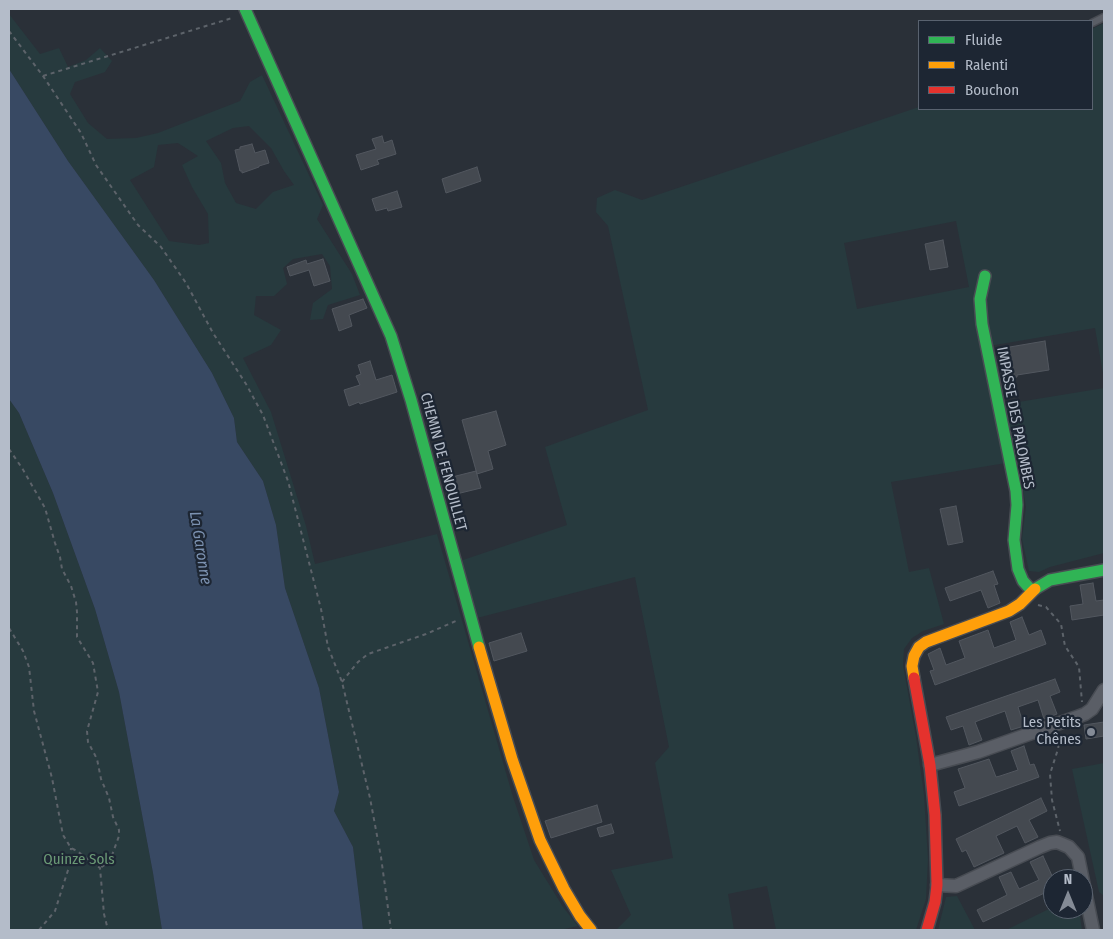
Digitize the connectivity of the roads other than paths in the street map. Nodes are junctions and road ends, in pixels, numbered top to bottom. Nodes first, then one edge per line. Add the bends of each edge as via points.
1 (248, 10) edge
2 (985, 276) dead end
3 (1104, 570) edge
4 (1029, 594) junction
5 (1104, 690) edge
6 (930, 766) junction
7 (937, 885) junction
8 (592, 930) edge
9 (927, 930) edge
10 (1093, 930) edge

1 - 8 street, CHEMIN DE FENOUILLET via 391,336 512,759 540,840 564,889
2 - 4 street, IMPASSE DES PALOMBES via 980,299 982,324 1016,491 1014,540 1018,569
3 - 4 street via 1050,580
4 - 6 street via 1009,611 937,637 919,647 912,666
5 - 6 street via 1085,714
6 - 7 street
7 - 9 street
7 - 10 street via 956,886 1057,842 1069,847 1078,857

